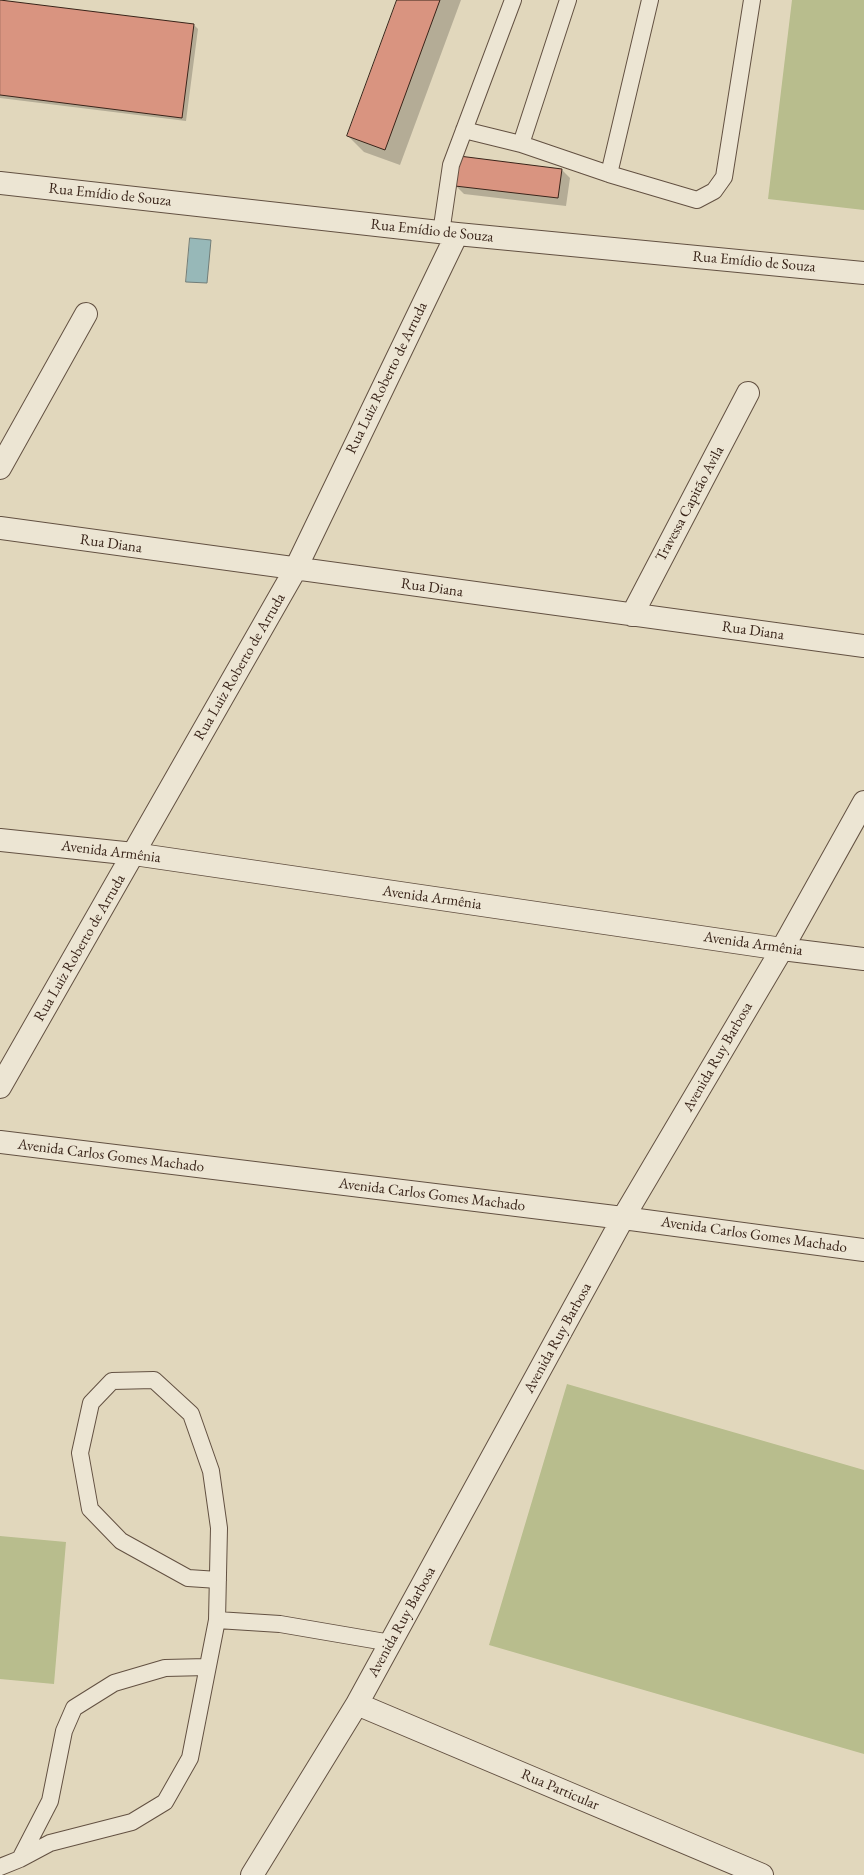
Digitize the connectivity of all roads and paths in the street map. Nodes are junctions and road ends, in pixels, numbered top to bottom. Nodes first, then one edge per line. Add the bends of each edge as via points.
1 (513, 0) edge
2 (568, 0) edge
3 (650, 0) edge
4 (752, 0) edge
5 (464, 130) junction
6 (521, 144) junction
7 (609, 174) junction
8 (0, 183) edge
9 (449, 234) junction
10 (864, 272) edge
11 (86, 314) dead end
12 (748, 393) dead end
13 (0, 468) edge
14 (0, 528) edge
15 (295, 570) junction
16 (632, 615) junction
17 (864, 646) edge
18 (864, 802) edge
19 (0, 840) edge
20 (134, 854) junction
21 (782, 949) junction
22 (864, 959) edge
23 (0, 1086) edge
24 (0, 1142) edge
25 (624, 1218) junction
26 (864, 1250) edge
27 (218, 1580) junction
28 (217, 1620) junction
29 (391, 1643) junction
30 (207, 1668) junction
31 (357, 1704) junction
32 (20, 1859) junction
33 (0, 1867) edge
34 (252, 1875) edge
35 (762, 1875) edge

1 - 5 lane
2 - 6 lane
3 - 7 lane
4 - 7 lane via 724,177 714,191 697,200
5 - 6 lane
5 - 9 lane via 451,165
6 - 7 lane
8 - 9 street, Rua Emídio de Souza
9 - 10 street, Rua Emídio de Souza
9 - 15 street, Rua Luiz Roberto de Arruda
11 - 13 street
12 - 16 street, Travessa Capitão Avila
14 - 15 street, Rua Diana
15 - 16 street, Rua Diana
15 - 20 street, Rua Luiz Roberto de Arruda
16 - 17 street, Rua Diana
18 - 21 street, Avenida Ruy Barbosa
19 - 20 street, Avenida Armênia
20 - 21 street, Avenida Armênia
20 - 23 street, Rua Luiz Roberto de Arruda
21 - 22 street, Avenida Armênia
21 - 25 street, Avenida Ruy Barbosa
24 - 25 street, Avenida Carlos Gomes Machado
25 - 26 street, Avenida Carlos Gomes Machado
25 - 29 street, Avenida Ruy Barbosa
27 - 27 lane via 219,1528 211,1471 191,1414 154,1380 112,1381 91,1403 80,1453 90,1509 121,1541 188,1578
27 - 28 lane
28 - 29 lane via 280,1624
28 - 30 lane
29 - 31 street, Avenida Ruy Barbosa
30 - 32 lane via 190,1758 165,1802 132,1822 50,1843
30 - 32 lane via 165,1668 114,1683 74,1708 64,1731 50,1801
31 - 34 street, Avenida Ruy Barbosa
31 - 35 street, Rua Particular
32 - 33 lane

